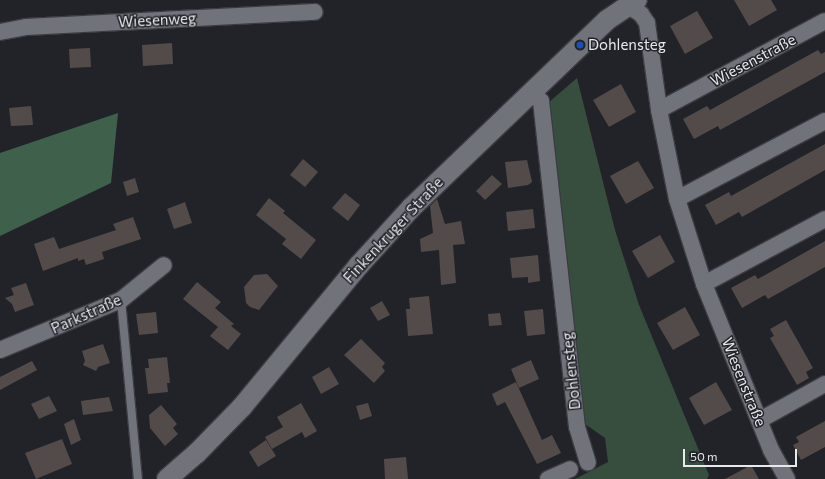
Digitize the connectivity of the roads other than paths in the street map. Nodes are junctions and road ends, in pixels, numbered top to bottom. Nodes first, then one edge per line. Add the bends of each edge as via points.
1 (632, 2) edge
2 (315, 12) dead end
3 (825, 21) edge
4 (0, 32) edge
5 (530, 92) junction
6 (659, 110) junction
7 (825, 121) edge
8 (677, 199) junction
9 (825, 219) edge
10 (164, 265) dead end
11 (704, 284) junction
12 (121, 300) junction
13 (0, 350) edge
14 (825, 384) edge
15 (760, 420) junction
16 (588, 462) dead end
17 (570, 470) dead end
18 (138, 479) edge
19 (167, 479) edge
20 (548, 479) edge
21 (787, 479) edge

1 - 5 street, Finkenkruger Straße via 607,20
1 - 6 street, Wiesenstraße via 647,23
2 - 4 street, Wiesenweg via 26,27
3 - 6 street, Wiesenstraße
5 - 16 street, Dohlensteg via 541,101 577,427
5 - 19 street, Finkenkruger Straße via 411,208 359,264 242,407 196,454
6 - 8 street, Wiesenstraße
7 - 8 street
8 - 11 street, Wiesenstraße
9 - 11 street
10 - 12 street, Parkstraße
11 - 15 street, Wiesenstraße
12 - 13 street, Parkstraße
12 - 18 lane
14 - 15 street
15 - 21 street, Wiesenstraße via 771,450
17 - 20 street

